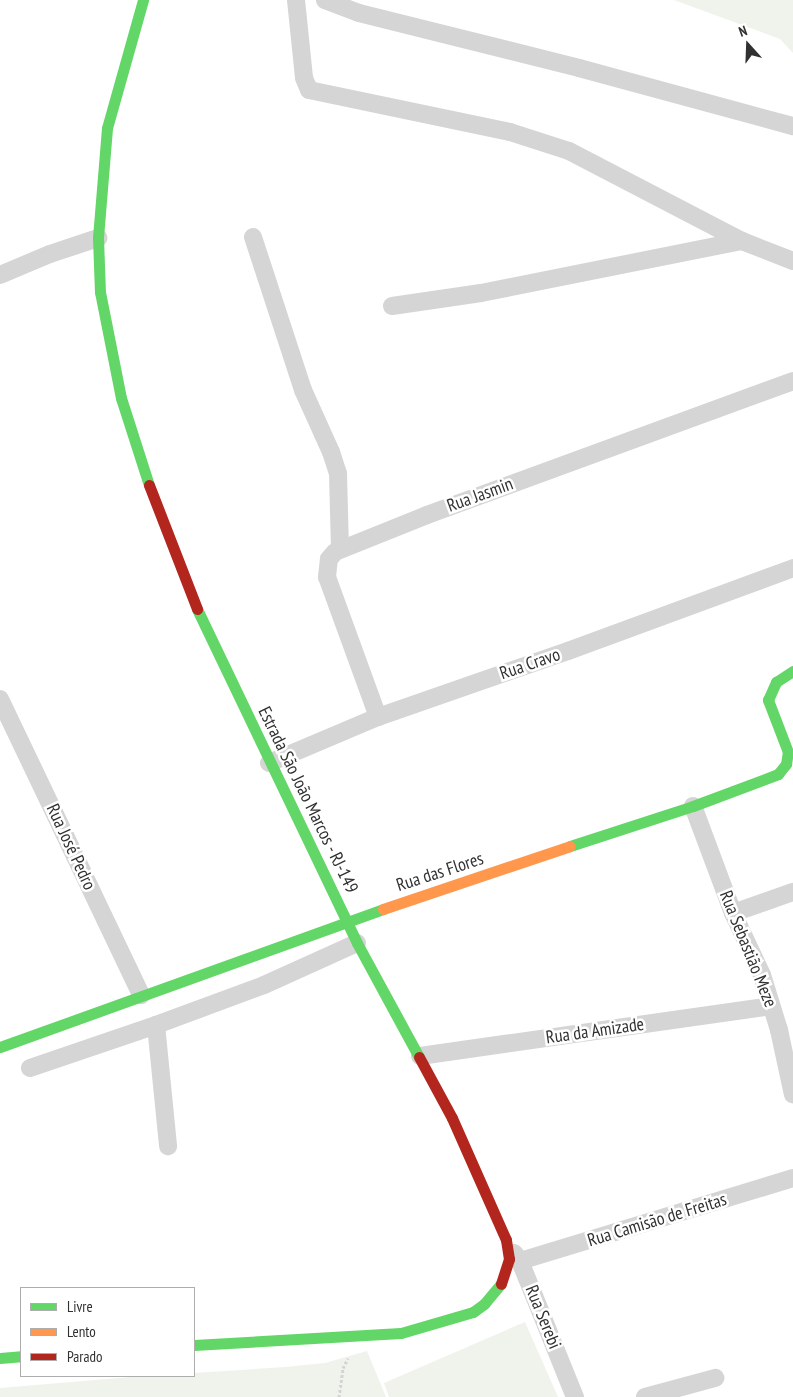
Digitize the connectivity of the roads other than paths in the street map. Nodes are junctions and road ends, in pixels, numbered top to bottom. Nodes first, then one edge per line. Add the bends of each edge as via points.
1 (143, 0) edge
2 (296, 0) edge
3 (325, 0) edge
4 (793, 126) edge
5 (253, 237) dead end
6 (98, 238) junction
7 (742, 241) junction
8 (793, 262) edge
9 (0, 275) edge
10 (392, 306) dead end
11 (793, 381) edge
12 (340, 549) junction
13 (793, 568) edge
14 (793, 671) edge
15 (0, 699) edge
16 (378, 717) junction
17 (269, 763) junction
18 (693, 806) junction
19 (793, 892) edge
20 (733, 913) junction
21 (348, 922) junction
22 (357, 943) junction
23 (142, 995) junction
24 (771, 1006) junction
25 (156, 1025) junction
26 (786, 1026) edge
27 (0, 1047) edge
28 (420, 1056) junction
29 (30, 1068) dead end
30 (793, 1095) edge
31 (168, 1146) dead end
32 (793, 1178) edge
33 (506, 1240) junction
34 (520, 1261) junction
35 (195, 1345) edge
36 (20, 1356) edge
37 (0, 1358) edge
38 (715, 1378) dead end
39 (575, 1397) edge
40 (645, 1397) edge

1 - 6 main road, Estrada São João Marcos - RJ-149 via 107,128
2 - 7 street via 304,78 309,90 510,132 569,151
3 - 4 street via 359,13
5 - 12 street via 303,390 338,473
6 - 9 street
6 - 17 main road, Estrada São João Marcos - RJ-149 via 104,319 121,398 140,460 193,601
7 - 8 street
7 - 10 street via 481,293
11 - 12 street, Rua Jasmin
12 - 16 street via 329,559 327,577
13 - 16 street, Rua Cravo
14 - 18 main road, Rua das Flores via 776,682 768,700 786,744 787,758 783,769 774,776
15 - 23 street, Rua José Pedro
16 - 17 street, Rua Cravo
17 - 21 main road, Estrada São João Marcos - RJ-149
18 - 20 street, Rua Sebastião Meze
18 - 21 main road, Rua das Flores
19 - 20 street
20 - 24 street, Rua Sebastião Meze via 762,975
21 - 22 main road, Estrada São João Marcos - RJ-149
21 - 23 main road, Rua das Flores
22 - 25 street via 264,985
22 - 28 main road, Estrada São João Marcos - RJ-149
23 - 27 main road, Rua das Flores
24 - 26 street, Rua Sebastião Meze
24 - 28 street, Rua da Amizade
25 - 29 street
25 - 31 street
26 - 30 street, Rua Sebastião Meze
28 - 33 main road, Estrada São João Marcos - RJ-149 via 452,1118
32 - 34 street, Rua Camisão de Freitas
33 - 34 street, Rua Serebi
33 - 35 main road, Estrada São João Marcos - RJ-149 via 507,1272 494,1294 473,1312 400,1332
34 - 39 street, Rua Serebi
36 - 37 main road
38 - 40 street

